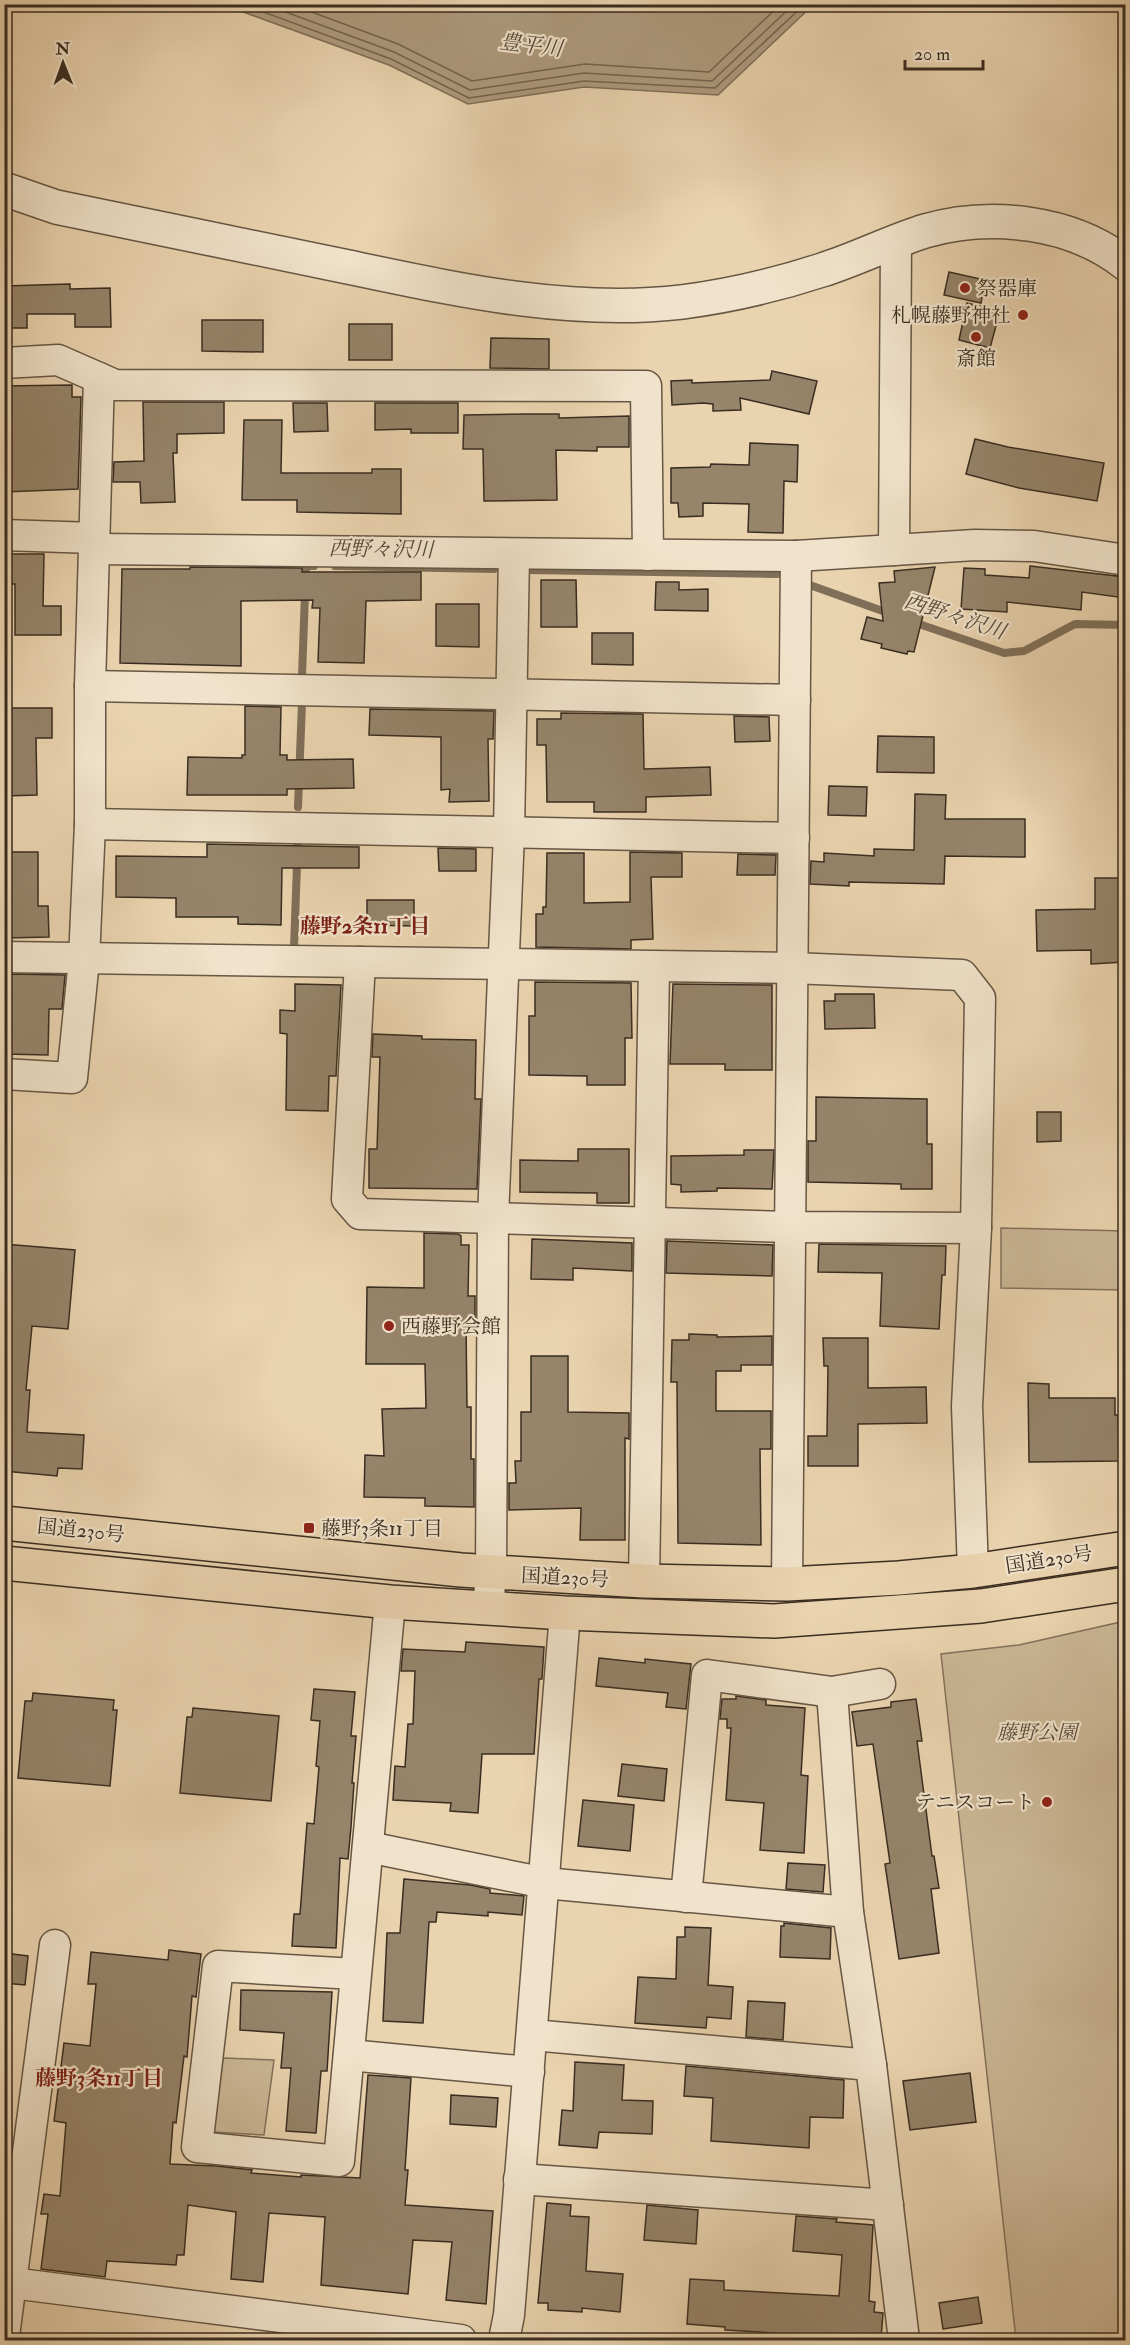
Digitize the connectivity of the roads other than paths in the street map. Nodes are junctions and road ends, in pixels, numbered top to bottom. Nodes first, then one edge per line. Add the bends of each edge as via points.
1 (4, 189) edge
2 (896, 242) junction
3 (1125, 264) edge
4 (4, 363) edge
5 (99, 378) junction
6 (4, 535) edge
7 (94, 544) junction
8 (894, 550) junction
9 (514, 554) junction
10 (648, 555) junction
11 (796, 556) junction
12 (1125, 560) edge
13 (90, 686) junction
14 (512, 693) junction
15 (795, 700) junction
16 (90, 824) junction
17 (509, 833) junction
18 (794, 838) junction
19 (4, 957) edge
20 (84, 960) junction
21 (360, 962) junction
22 (502, 965) junction
23 (654, 967) junction
24 (792, 968) junction
25 (4, 1074) edge
26 (493, 1218) junction
27 (650, 1222) junction
28 (790, 1227) junction
29 (976, 1228) junction
30 (4, 1523) edge
31 (1125, 1548) edge
32 (4, 1563) edge
33 (973, 1571) junction
34 (491, 1573) junction
35 (644, 1581) junction
36 (786, 1584) junction
37 (1125, 1584) edge
38 (390, 1602) junction
39 (488, 1609) junction
40 (565, 1613) junction
41 (880, 1684) dead end
42 (832, 1692) junction
43 (369, 1847) junction
44 (544, 1883) junction
45 (686, 1897) junction
46 (848, 1912) junction
47 (55, 1945) dead end
48 (355, 1974) junction
49 (532, 2035) junction
50 (349, 2055) junction
51 (871, 2065) junction
52 (529, 2072) junction
53 (519, 2179) junction
54 (888, 2205) junction
55 (8, 2283) edge
56 (4, 2336) edge
57 (461, 2340) edge
58 (504, 2340) edge
59 (904, 2340) edge

1 - 2 street via 56,207 452,288 524,301 601,306 681,302 762,288
2 - 3 street via 968,223 1009,223 1077,237
2 - 8 street
4 - 5 street via 58,360
5 - 7 street
5 - 10 street via 115,385 646,386
6 - 7 street
7 - 9 street
7 - 13 street
8 - 11 street
8 - 12 street via 1034,546
9 - 10 street
9 - 14 street
10 - 11 street
11 - 15 street
13 - 14 street
13 - 16 street
14 - 15 street
14 - 17 street
15 - 18 street
16 - 17 street
16 - 20 street
17 - 18 street
17 - 22 street
18 - 24 street
19 - 20 street
20 - 21 street
20 - 25 street via 72,1077
21 - 22 street
21 - 26 street via 347,1199 360,1214
22 - 23 street
22 - 26 street
23 - 24 street
23 - 27 street
24 - 28 street
24 - 29 street via 962,975 980,998
26 - 27 street
26 - 34 street
27 - 28 street
27 - 35 street
28 - 29 street
28 - 36 street
29 - 33 street via 967,1406
30 - 34 highway, 国道230号
31 - 33 highway, 国道230号
32 - 38 highway, 国道230号
33 - 36 highway, 国道230号
34 - 35 highway, 国道230号
34 - 39 street
35 - 36 highway, 国道230号
37 - 40 highway, 国道230号 via 981,1606 774,1621
38 - 39 highway, 国道230号
38 - 43 street
39 - 40 highway, 国道230号
40 - 44 street
41 - 42 street
42 - 45 street via 707,1675
42 - 46 street
43 - 44 street
43 - 48 street
44 - 45 street
44 - 49 street
45 - 46 street
46 - 51 street
47 - 55 street
48 - 50 street
48 - 50 street via 218,1966 197,2147 339,2161
49 - 51 street
49 - 52 street
50 - 52 street
51 - 54 street
52 - 53 street
53 - 54 street
53 - 58 street
54 - 59 street
55 - 56 street
55 - 57 street

